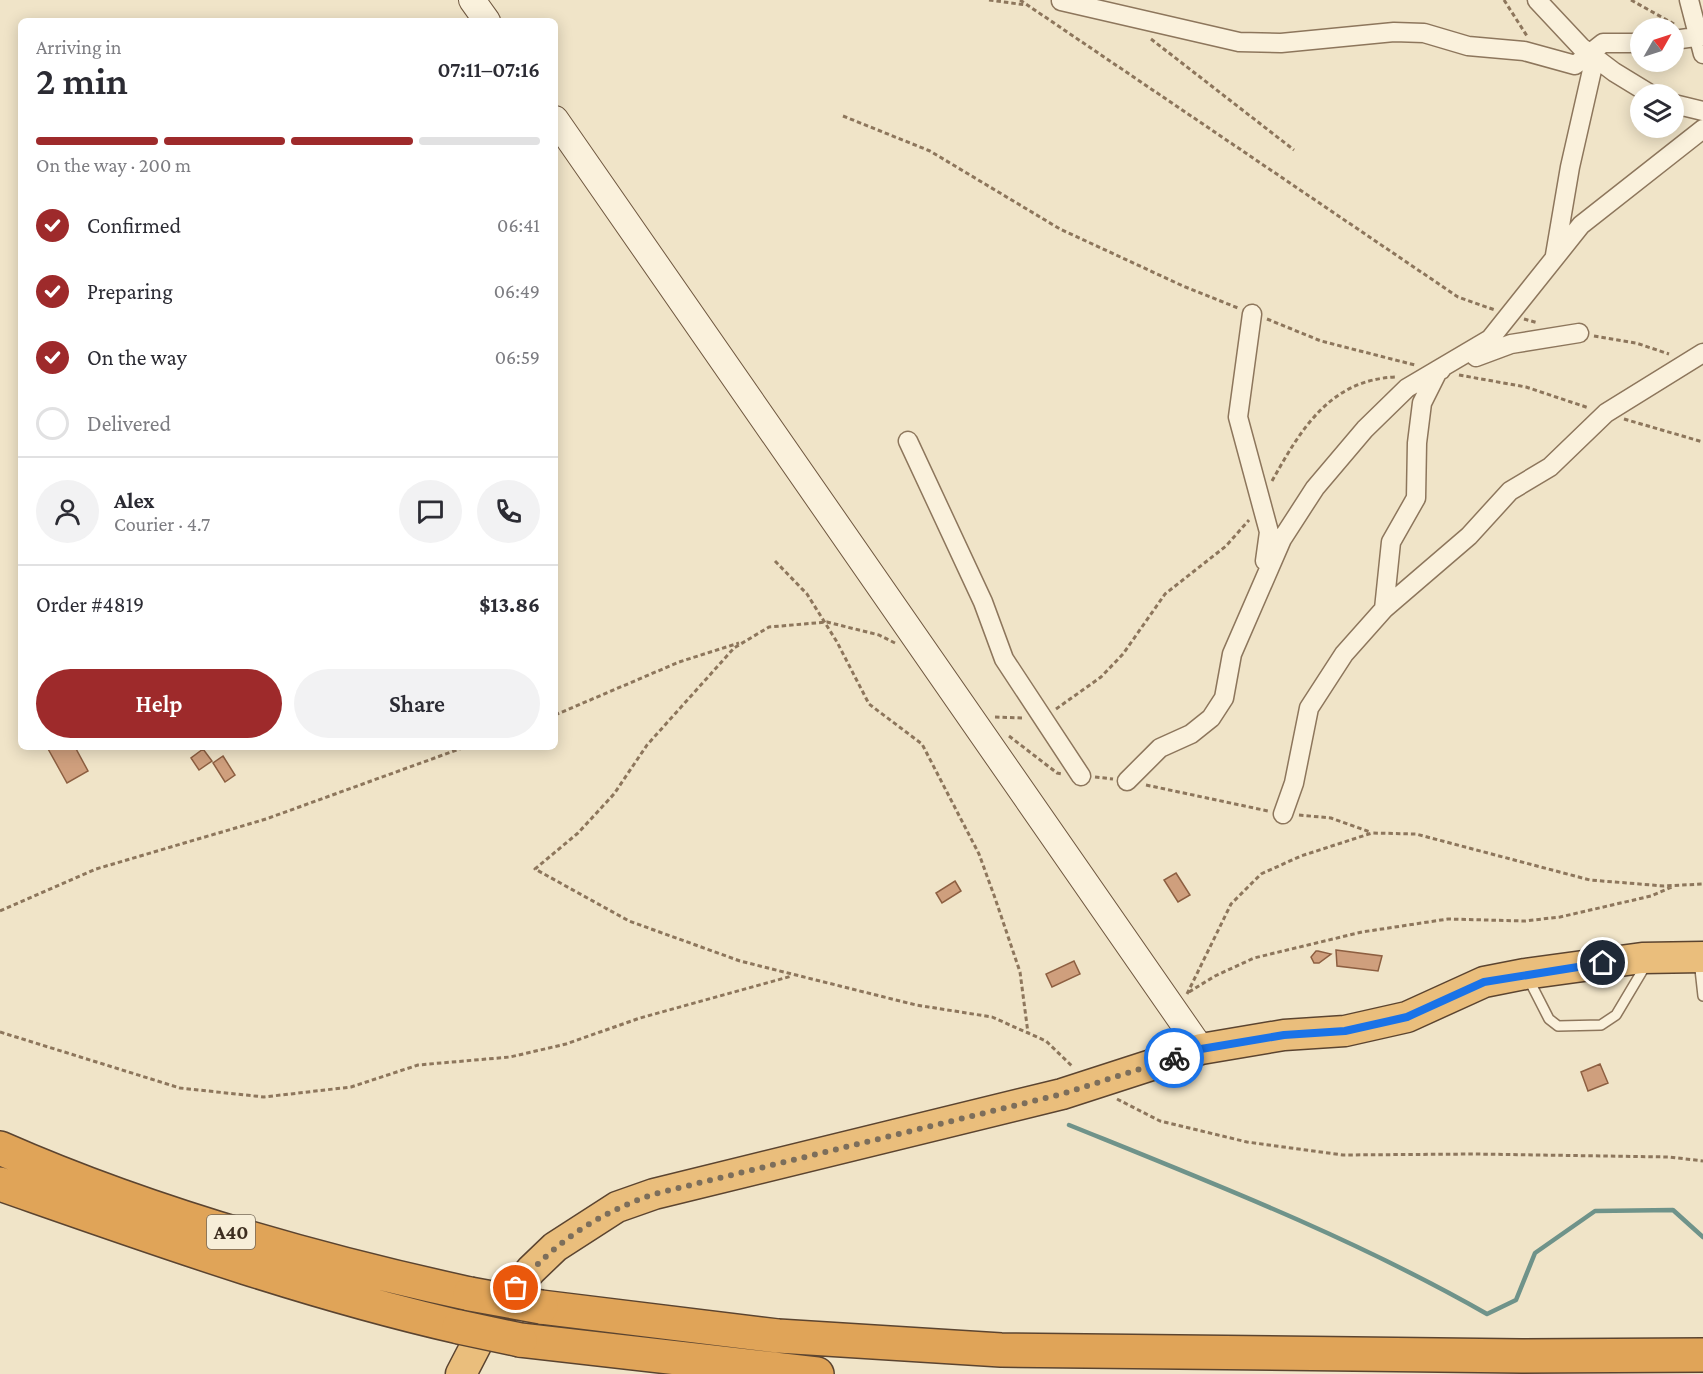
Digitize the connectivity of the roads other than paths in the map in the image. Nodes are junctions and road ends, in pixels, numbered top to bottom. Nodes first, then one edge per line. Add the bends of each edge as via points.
1 (472, 0) edge
2 (1537, 0) edge
3 (1689, 0) edge
4 (1060, 2) dead end
5 (485, 18) edge
6 (1684, 41) edge
7 (1701, 42) edge
8 (1630, 43) edge
9 (1592, 56) junction
10 (1635, 84) edge
11 (1684, 106) edge
12 (1703, 111) edge
13 (558, 123) edge
14 (1703, 129) edge
15 (1554, 257) junction
16 (1252, 314) road end
17 (1580, 333) road end
18 (1697, 357) edge
19 (1438, 371) junction
20 (908, 441) dead end
21 (1263, 580) junction
22 (1384, 609) junction
23 (1081, 776) dead end
24 (1127, 781) dead end
25 (1283, 814) dead end
26 (1701, 957) edge
27 (1649, 958) junction
28 (1525, 974) junction
29 (1703, 996) edge
30 (1201, 1049) junction
31 (0, 1148) edge
32 (0, 1184) edge
33 (1703, 1355) edge
34 (461, 1374) edge
35 (817, 1374) edge

1 - 5 main road
2 - 9 street
3 - 7 street
4 - 9 street via 1239,42 1281,43 1394,32 1424,33 1468,46 1524,51 1575,65
6 - 7 street
8 - 9 street via 1603,43
9 - 10 street
9 - 15 street
11 - 12 street
13 - 30 main road via 1181,1001
14 - 15 street via 1581,225
15 - 19 street via 1490,339
16 - 21 street via 1238,417 1269,532
17 - 19 street via 1512,344
18 - 22 street via 1606,413 1550,466 1510,490 1469,536
19 - 21 street via 1407,388 1365,429 1315,488 1282,539
19 - 22 street via 1422,403 1416,498 1391,543
20 - 23 street via 983,602 1005,659
21 - 24 street via 1232,654 1224,698 1211,718 1191,734 1160,748
22 - 25 street via 1344,654 1309,708 1294,783
26 - 27 highway
26 - 29 lane
27 - 28 highway
27 - 28 lane via 1616,1015 1601,1025 1558,1026 1550,1019
28 - 30 highway via 1484,982 1449,996 1350,1012 1284,1035
30 - 34 highway via 1092,1086 707,1180 617,1207 555,1247 531,1270 488,1322
31 - 33 highway, A40, bridge via 52,1171 209,1225 363,1271 541,1307 778,1336 1000,1350
32 - 35 highway, A40, bridge via 235,1266 376,1308 520,1340

